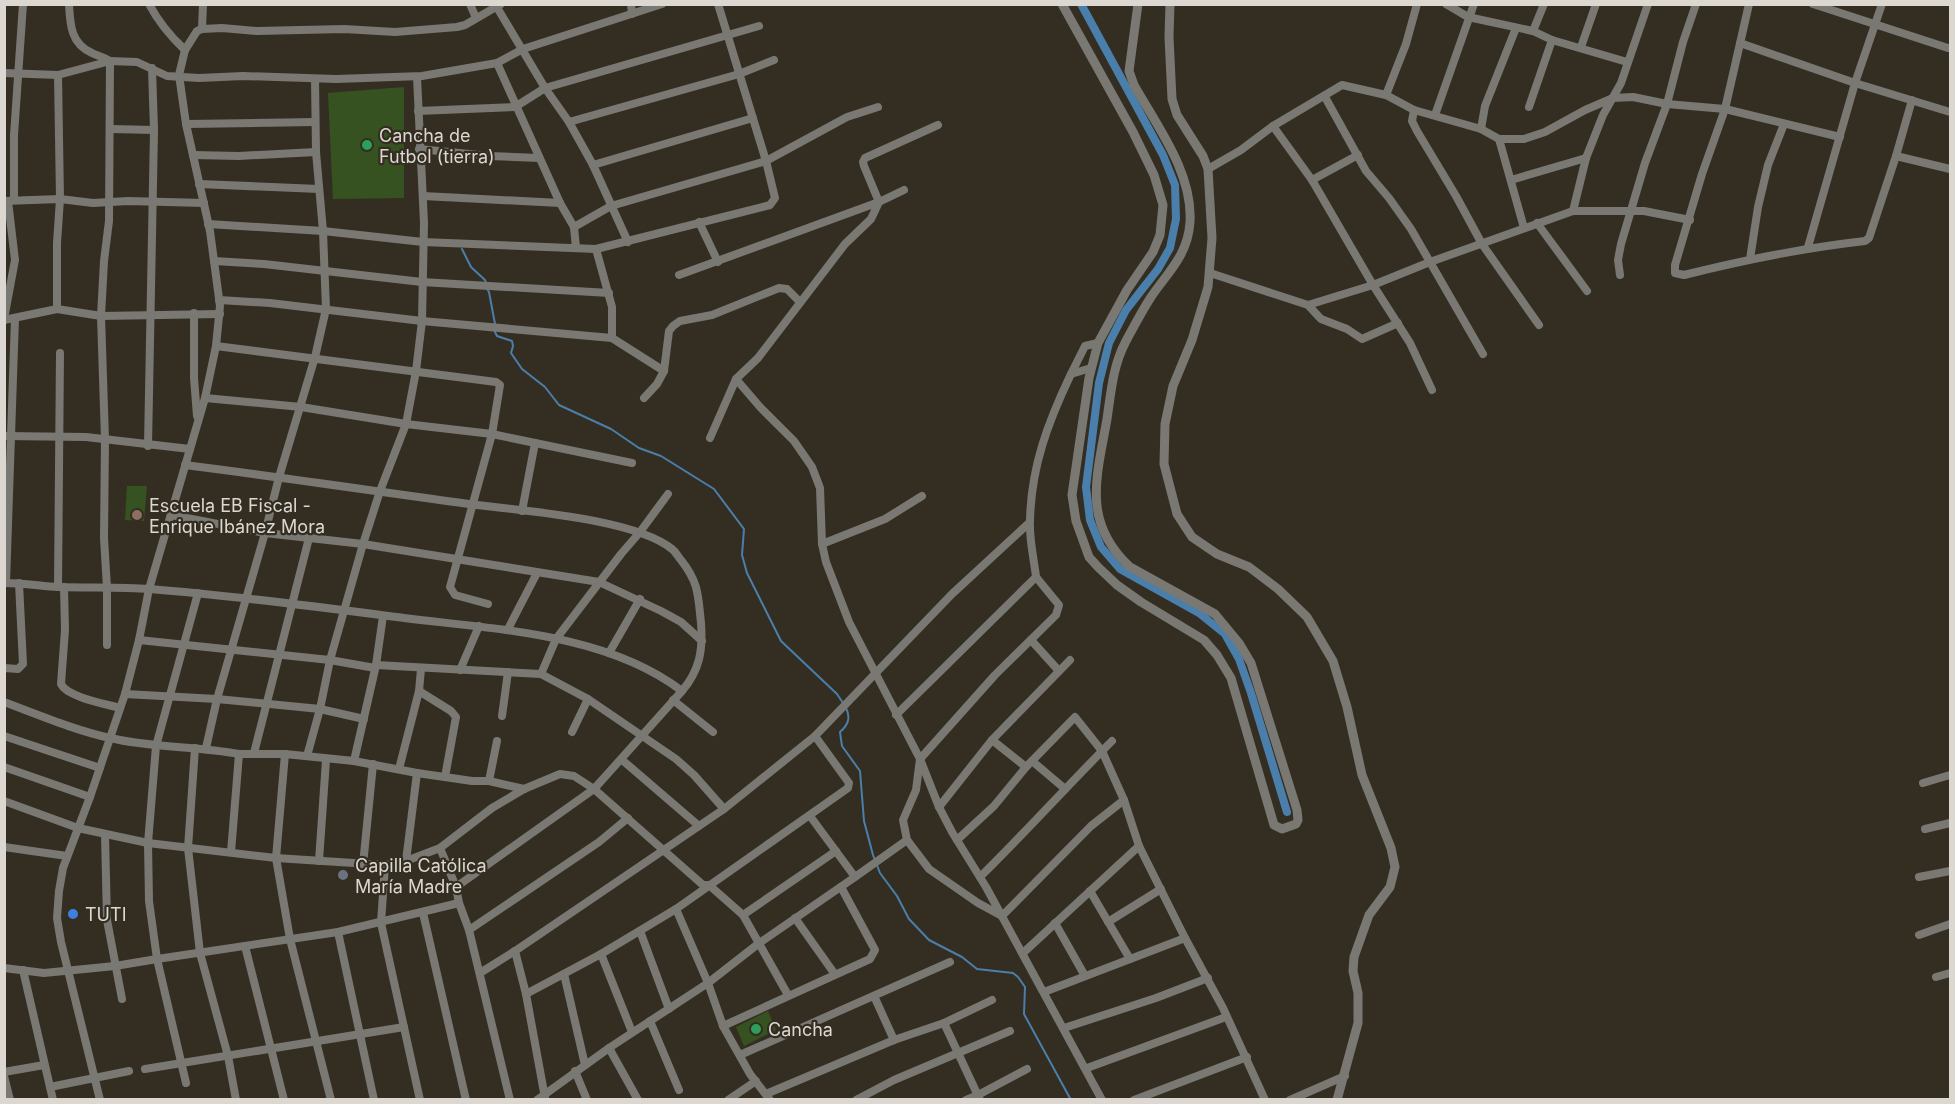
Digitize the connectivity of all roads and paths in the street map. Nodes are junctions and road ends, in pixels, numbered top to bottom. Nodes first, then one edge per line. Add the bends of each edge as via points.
1 (23, 4) edge
2 (69, 4) edge
3 (149, 4) edge
4 (203, 4) edge
5 (470, 4) edge
6 (631, 4) edge
7 (662, 4) edge
8 (718, 4) edge
9 (1062, 4) edge
10 (1138, 4) edge
11 (1170, 4) edge
12 (1417, 4) edge
13 (1446, 4) edge
14 (1474, 4) edge
15 (1544, 4) edge
16 (1596, 4) edge
17 (1648, 4) edge
18 (1696, 4) edge
19 (1749, 4) edge
20 (1813, 4) edge
21 (1882, 4) edge
22 (497, 5) edge
23 (632, 14) junction
24 (1468, 17) junction
25 (476, 18) junction
26 (759, 26) dead end
27 (1875, 26) junction
28 (1516, 28) junction
29 (202, 29) junction
30 (1533, 31) junction
31 (727, 34) junction
32 (1552, 40) junction
33 (1740, 43) junction
34 (1581, 47) junction
35 (1948, 48) dead end
36 (523, 49) junction
37 (185, 50) junction
38 (774, 60) dead end
39 (110, 61) junction
40 (1628, 62) junction
41 (497, 63) junction
42 (152, 68) junction
43 (4, 74) edge
44 (739, 74) junction
45 (19, 75) junction
46 (58, 75) junction
47 (179, 75) junction
48 (417, 76) junction
49 (315, 79) junction
50 (1855, 83) junction
51 (545, 88) junction
52 (1386, 95) junction
53 (1325, 97) junction
54 (1613, 98) junction
55 (1912, 100) junction
56 (1667, 104) junction
57 (515, 107) junction
58 (878, 107) dead end
59 (1530, 107) dead end
60 (1725, 109) junction
61 (1414, 110) junction
62 (418, 111) junction
63 (1950, 112) edge
64 (1435, 115) junction
65 (753, 118) junction
66 (315, 122) junction
67 (569, 122) junction
68 (186, 124) junction
69 (1784, 124) junction
70 (938, 125) dead end
71 (1273, 126) junction
72 (111, 129) junction
73 (1481, 129) junction
74 (154, 130) junction
75 (1840, 137) junction
76 (1499, 139) junction
77 (419, 149) junction
78 (316, 152) junction
79 (193, 155) junction
80 (1358, 155) junction
81 (1896, 156) junction
82 (539, 158) junction
83 (1586, 158) junction
84 (766, 161) junction
85 (593, 165) junction
86 (1208, 169) junction
87 (1950, 169) edge
88 (1312, 180) junction
89 (1511, 180) junction
90 (199, 184) junction
91 (319, 189) junction
92 (904, 190) dead end
93 (423, 196) junction
94 (60, 199) junction
95 (9, 201) edge
96 (109, 201) junction
97 (152, 202) junction
98 (879, 202) junction
99 (204, 203) junction
100 (560, 203) junction
101 (611, 206) junction
102 (1631, 210) junction
103 (1573, 211) junction
104 (1690, 220) junction
105 (699, 222) junction
106 (1537, 223) junction
107 (208, 224) junction
108 (574, 227) junction
109 (1524, 228) junction
110 (323, 231) junction
111 (423, 242) junction
112 (628, 242) junction
113 (1482, 244) junction
114 (1808, 247) junction
115 (576, 248) junction
116 (596, 249) junction
117 (1750, 259) junction
118 (214, 261) junction
119 (718, 262) junction
120 (1430, 262) junction
121 (326, 270) junction
122 (1210, 273) junction
123 (679, 275) dead end
124 (1620, 275) dead end
125 (422, 282) junction
126 (1374, 285) junction
127 (1587, 291) dead end
128 (609, 292) junction
129 (219, 300) junction
130 (800, 302) junction
131 (1308, 305) junction
132 (57, 309) junction
133 (326, 309) junction
134 (194, 313) junction
135 (220, 314) junction
136 (150, 315) junction
137 (101, 316) junction
138 (15, 318) junction
139 (4, 319) edge
140 (422, 321) junction
141 (1398, 322) junction
142 (1539, 325) dead end
143 (612, 338) junction
144 (1098, 343) junction
145 (216, 346) junction
146 (60, 353) dead end
147 (1483, 354) dead end
148 (315, 357) junction
149 (1091, 368) junction
150 (416, 371) junction
151 (664, 371) junction
152 (1071, 374) junction
153 (736, 379) junction
154 (1432, 390) dead end
155 (205, 398) junction
156 (644, 398) dead end
157 (301, 407) junction
158 (197, 419) junction
159 (406, 424) junction
160 (492, 434) junction
161 (8, 436) edge
162 (60, 436) junction
163 (710, 438) dead end
164 (105, 439) junction
165 (535, 443) junction
166 (148, 446) junction
167 (190, 449) junction
168 (632, 463) dead end
169 (185, 465) junction
170 (279, 477) junction
171 (380, 491) junction
172 (668, 494) dead end
173 (922, 496) dead end
174 (472, 504) junction
175 (522, 511) junction
176 (171, 515) junction
177 (1029, 523) junction
178 (640, 532) junction
179 (265, 533) junction
180 (309, 538) junction
181 (363, 544) junction
182 (822, 544) junction
183 (457, 558) junction
184 (537, 573) junction
185 (1036, 577) junction
186 (599, 582) junction
187 (5, 583) edge
188 (19, 583) junction
189 (61, 587) junction
190 (107, 588) junction
191 (149, 589) junction
192 (198, 593) junction
193 (246, 599) junction
194 (640, 599) junction
195 (292, 602) junction
196 (488, 604) dead end
197 (345, 610) junction
198 (382, 616) junction
199 (479, 626) junction
200 (508, 629) junction
201 (556, 639) junction
202 (139, 640) junction
203 (1031, 640) junction
204 (702, 641) junction
205 (106, 645) dead end
206 (184, 646) junction
207 (231, 651) junction
208 (609, 653) junction
209 (279, 655) junction
210 (330, 660) junction
211 (1070, 660) dead end
212 (375, 667) junction
213 (4, 668) edge
214 (421, 669) junction
215 (460, 670) junction
216 (1059, 671) junction
217 (508, 672) junction
218 (541, 674) junction
219 (875, 674) junction
220 (419, 691) junction
221 (682, 691) junction
222 (125, 694) junction
223 (170, 698) junction
224 (217, 699) junction
225 (588, 699) junction
226 (673, 700) junction
227 (4, 702) edge
228 (266, 704) junction
229 (120, 708) junction
230 (321, 709) junction
231 (896, 715) junction
232 (502, 716) dead end
233 (363, 719) junction
234 (572, 732) dead end
235 (713, 732) dead end
236 (4, 735) edge
237 (643, 735) junction
238 (815, 736) junction
239 (109, 738) junction
240 (992, 740) junction
241 (497, 741) dead end
242 (1112, 741) dead end
243 (156, 746) junction
244 (195, 748) junction
245 (206, 748) junction
246 (1102, 752) junction
247 (254, 753) junction
248 (239, 754) junction
249 (285, 754) junction
250 (307, 756) junction
251 (621, 759) junction
252 (920, 759) junction
253 (326, 760) junction
254 (354, 761) junction
255 (373, 764) junction
256 (1029, 764) junction
257 (4, 767) edge
258 (100, 768) junction
259 (399, 769) junction
260 (417, 773) junction
261 (1950, 775) edge
262 (445, 777) junction
263 (489, 781) junction
264 (1923, 783) dead end
265 (1065, 788) junction
266 (524, 789) junction
267 (594, 789) junction
268 (90, 797) junction
269 (1124, 800) junction
270 (4, 801) edge
271 (939, 807) junction
272 (724, 809) junction
273 (810, 816) junction
274 (628, 818) junction
275 (1950, 822) edge
276 (699, 826) junction
277 (78, 828) junction
278 (1925, 829) dead end
279 (105, 835) junction
280 (4, 840) edge
281 (907, 840) junction
282 (957, 840) junction
283 (148, 843) junction
284 (1139, 846) junction
285 (4, 847) edge
286 (19, 848) junction
287 (188, 848) junction
288 (440, 848) junction
289 (663, 850) junction
290 (836, 851) junction
291 (231, 852) junction
292 (67, 856) junction
293 (276, 858) junction
294 (319, 861) junction
295 (406, 861) junction
296 (363, 865) junction
297 (385, 865) junction
298 (1950, 871) edge
299 (855, 877) junction
300 (980, 877) junction
301 (1919, 877) dead end
302 (709, 885) junction
303 (456, 887) junction
304 (842, 887) junction
305 (1161, 889) junction
306 (1090, 891) junction
307 (459, 903) junction
308 (676, 909) junction
309 (423, 913) junction
310 (743, 915) junction
311 (1002, 916) junction
312 (795, 918) junction
313 (1108, 922) junction
314 (381, 923) junction
315 (1055, 923) junction
316 (1950, 924) edge
317 (469, 930) junction
318 (640, 931) junction
319 (338, 932) junction
320 (1920, 935) dead end
321 (1185, 938) junction
322 (290, 939) junction
323 (758, 944) junction
324 (245, 946) junction
325 (515, 951) junction
326 (200, 953) junction
327 (1023, 953) junction
328 (601, 954) junction
329 (157, 959) junction
330 (1130, 959) junction
331 (950, 962) dead end
332 (115, 966) junction
333 (4, 968) edge
334 (24, 970) junction
335 (65, 972) junction
336 (480, 973) junction
337 (834, 973) junction
338 (1950, 973) edge
339 (564, 974) junction
340 (1085, 976) junction
341 (1936, 977) dead end
342 (1208, 978) junction
343 (708, 983) junction
344 (1044, 992) junction
345 (526, 994) junction
346 (788, 995) junction
347 (874, 996) junction
348 (122, 999) dead end
349 (992, 1000) dead end
350 (669, 1009) junction
351 (1226, 1017) junction
352 (650, 1021) junction
353 (944, 1023) junction
354 (723, 1026) junction
355 (404, 1028) junction
356 (1064, 1028) junction
357 (1010, 1031) dead end
358 (632, 1032) junction
359 (361, 1034) junction
360 (894, 1040) junction
361 (317, 1041) junction
362 (609, 1048) junction
363 (271, 1049) junction
364 (958, 1053) junction
365 (740, 1055) junction
366 (228, 1056) junction
367 (1247, 1057) junction
368 (181, 1064) junction
369 (44, 1065) junction
370 (585, 1065) junction
371 (1087, 1068) junction
372 (145, 1069) dead end
373 (1027, 1069) dead end
374 (129, 1071) dead end
375 (575, 1071) junction
376 (4, 1074) edge
377 (1345, 1076) junction
378 (95, 1077) junction
379 (756, 1081) junction
380 (186, 1083) dead end
381 (50, 1087) junction
382 (679, 1090) dead end
383 (768, 1097) edge
384 (979, 1097) edge
385 (542, 1098) edge
386 (1264, 1099) edge
387 (10, 1100) edge
388 (53, 1100) edge
389 (100, 1100) edge
390 (236, 1100) edge
391 (284, 1100) edge
392 (331, 1100) edge
393 (374, 1100) edge
394 (420, 1100) edge
395 (466, 1100) edge
396 (510, 1100) edge
397 (587, 1100) edge
398 (638, 1100) edge
399 (728, 1100) edge
400 (856, 1100) edge
401 (966, 1100) edge
402 (1102, 1100) edge
403 (1134, 1100) edge
404 (1290, 1100) edge
405 (1337, 1100) edge

1 - 45 street
2 - 39 street via 70,25 77,42
3 - 37 street via 157,20
4 - 29 street
5 - 25 street
6 - 23 street
7 - 23 street
8 - 31 street
9 - 144 street via 1133,132 1154,175 1163,205 1160,235 1153,252
10 - 149 street via 1129,71 1178,166 1186,188 1190,222 1185,246 1173,270 1151,296 1117,361 1096,476 1098,513 1105,537 1119,557 1215,614 1239,643 1251,663 1297,810 1296,824 1282,829 1274,825 1231,678 1217,655 1204,640 1117,585 1089,557 1076,521 1072,495
11 - 86 street via 1172,99
12 - 52 street via 1407,44
13 - 24 street
14 - 24 street
15 - 30 street
16 - 34 street
17 - 40 street
18 - 56 street
19 - 33 street
20 - 27 street
21 - 27 street
22 - 25 street
22 - 36 street
23 - 36 street
24 - 28 street
24 - 64 street
25 - 29 street via 457,27 395,32
26 - 31 street
27 - 35 street
27 - 50 street
28 - 30 street
28 - 73 street via 1485,106
29 - 37 street
30 - 32 street
31 - 44 street
31 - 51 street
32 - 34 street
32 - 59 street
33 - 50 street
33 - 60 street
34 - 40 street
36 - 41 street
36 - 51 street
37 - 47 street
38 - 44 street
39 - 42 street via 137,62
39 - 46 street
39 - 72 street
40 - 54 street
41 - 48 street
41 - 57 street
42 - 47 street via 166,76
42 - 74 street
43 - 45 street
44 - 65 street
44 - 67 street
45 - 46 street
45 - 95 street
46 - 94 street
47 - 49 street
47 - 68 street
48 - 49 street
48 - 62 street
49 - 66 street
50 - 55 street
50 - 75 street
51 - 57 street
51 - 67 street
52 - 53 street via 1342,85
52 - 61 street
53 - 71 street
53 - 80 street
54 - 56 street via 1634,97
54 - 76 street via 1545,132
54 - 83 street
55 - 63 street
55 - 81 street
56 - 60 street
56 - 102 street
57 - 62 street
57 - 82 street
58 - 84 street via 847,117
60 - 69 street
60 - 104 street
61 - 64 street
61 - 113 street via 1417,131
62 - 77 street
64 - 73 street
65 - 84 street
65 - 85 street
66 - 68 street
66 - 78 street
67 - 85 street
68 - 79 street
69 - 75 street
69 - 117 street via 1768,165
70 - 98 street via 865,158 864,166
71 - 86 street
71 - 88 street
72 - 74 street
72 - 96 street
73 - 76 street
74 - 97 street
75 - 114 street
76 - 89 street
77 - 82 street
77 - 93 street
78 - 79 street
78 - 91 street
79 - 90 street
80 - 88 street
80 - 120 street
81 - 87 street
81 - 114 street via 1869,238
82 - 100 street
83 - 89 street
83 - 103 street
84 - 101 street
84 - 105 street via 775,198 770,205
85 - 101 street
86 - 122 street
88 - 126 street
89 - 109 street
90 - 91 street
90 - 99 street
91 - 110 street
92 - 98 street
93 - 100 street
93 - 111 street
94 - 95 street
94 - 96 street
94 - 132 street
95 - 139 street via 15,260
96 - 97 street
96 - 137 street
97 - 99 street
97 - 136 street
98 - 119 street
98 - 130 street via 871,219 845,244
99 - 107 street
100 - 108 street
101 - 108 street
101 - 112 street
102 - 103 street
102 - 104 street
102 - 124 street via 1618,260
103 - 106 street
104 - 117 street via 1675,273 1684,275
105 - 112 street
105 - 119 street
106 - 109 street
106 - 127 street
107 - 110 street
107 - 118 street
108 - 115 street
109 - 113 street
110 - 111 street
110 - 121 street
111 - 115 street
111 - 125 street
112 - 116 street
113 - 120 street
113 - 142 street
114 - 117 street
115 - 116 street
116 - 128 street
118 - 121 street
118 - 129 street
119 - 123 street
120 - 126 street
120 - 147 street
121 - 125 street
121 - 133 street
122 - 131 street
122 - 377 street via 1192,340 1173,386 1165,424 1164,464 1177,514 1192,537 1216,554 1249,567 1307,617 1334,661 1362,775 1395,867 1390,887 1370,915 1354,957 1358,1023
125 - 128 street
125 - 140 street
126 - 131 street
126 - 141 street
128 - 143 street
129 - 133 street
129 - 135 street
130 - 151 street via 787,289 779,288 712,315 680,321 669,331
130 - 153 street via 758,358
131 - 141 street via 1321,319 1362,339
132 - 137 street
132 - 138 street
133 - 140 street
133 - 148 street
134 - 135 street
134 - 136 street
134 - 158 street
135 - 145 street
136 - 137 street
136 - 166 street
137 - 164 street
138 - 139 street
138 - 161 street via 15,378
140 - 143 street
140 - 150 street
141 - 154 street
143 - 151 street
144 - 149 street
144 - 152 street via 1085,346
145 - 148 street
145 - 155 street
146 - 162 street
148 - 150 street
148 - 157 street
149 - 152 street
150 - 159 street
150 - 160 street via 500,385
151 - 156 street
152 - 177 street via 1039,449
153 - 163 street
153 - 182 street via 812,466 820,488
155 - 157 street
155 - 158 street
157 - 159 street
157 - 170 street
158 - 167 street
159 - 160 street
159 - 171 street
160 - 165 street
160 - 174 street
161 - 162 street
161 - 187 street
162 - 164 street
162 - 189 street
164 - 166 street
164 - 190 street
165 - 168 street
165 - 175 street
166 - 167 street
167 - 169 street
169 - 170 street
169 - 176 street
170 - 171 street
170 - 179 street
171 - 174 street
171 - 181 street
172 - 178 street
173 - 182 street via 885,519
174 - 175 street
174 - 183 street
175 - 178 street
176 - 179 street
176 - 191 street
177 - 185 street
177 - 219 street via 952,594
178 - 186 street
178 - 204 street via 673,550 693,575
179 - 180 street
179 - 193 street
180 - 181 street
180 - 195 street
181 - 183 street
181 - 197 street
182 - 219 street via 849,622
183 - 184 street
183 - 196 street via 452,593
184 - 186 street
184 - 200 street
185 - 203 street via 1059,609
185 - 231 street
186 - 194 street
186 - 201 street
187 - 188 street
188 - 189 street
188 - 213 street via 22,664 18,669
189 - 190 street
189 - 229 street via 65,630 61,684 74,694
190 - 191 street
190 - 205 street
191 - 192 street
191 - 202 street
192 - 193 street
192 - 206 street
193 - 195 street
193 - 207 street
194 - 204 street via 681,622
194 - 208 street
195 - 197 street
195 - 209 street
197 - 198 street
197 - 210 street
198 - 199 street
198 - 212 street
199 - 200 street
199 - 215 street
200 - 201 street
201 - 208 street
201 - 218 street
202 - 206 street
202 - 222 street
203 - 216 street
203 - 252 street
204 - 221 street via 698,667
206 - 207 street
206 - 223 street
207 - 209 street
207 - 224 street
208 - 221 street via 654,672
209 - 210 street
209 - 228 street
210 - 212 street
210 - 230 street
211 - 216 street
212 - 214 street
212 - 233 street
214 - 215 street
214 - 220 street
215 - 217 street
216 - 240 street
217 - 218 street
217 - 232 street
218 - 225 street
219 - 231 street
219 - 238 street
220 - 259 street
220 - 262 street via 456,717
221 - 226 street
222 - 223 street
222 - 229 street
223 - 224 street
223 - 243 street
224 - 228 street
224 - 245 street
225 - 234 street
225 - 237 street
226 - 235 street
226 - 237 street
227 - 239 street
228 - 230 street
228 - 247 street
229 - 239 street
230 - 233 street
230 - 250 street
231 - 252 street
233 - 254 street
236 - 258 street
237 - 251 street
237 - 272 street via 676,759
238 - 272 street
238 - 273 street via 849,786
239 - 243 street
239 - 258 street
240 - 256 street
240 - 271 street
241 - 263 street
242 - 246 street
243 - 244 street
243 - 283 street
244 - 245 street
244 - 287 street
245 - 248 street
246 - 256 street via 1075,717
246 - 265 street
246 - 269 street
247 - 248 street
247 - 249 street
248 - 291 street
249 - 250 street
249 - 293 street
250 - 253 street
251 - 267 street
251 - 276 street
252 - 271 street
252 - 281 street via 916,790 903,820
253 - 254 street
253 - 294 street
254 - 255 street
255 - 259 street
255 - 296 street
256 - 265 street
256 - 282 street via 994,806
257 - 268 street
258 - 268 street
259 - 260 street
260 - 262 street
260 - 295 street
261 - 264 street
262 - 263 street
263 - 266 street
265 - 300 street
266 - 267 street via 560,774 574,776
266 - 288 street
267 - 274 street
267 - 303 street
268 - 277 street
269 - 284 street
269 - 311 street via 1091,826
270 - 277 street
271 - 282 street
272 - 276 street
273 - 290 street
273 - 302 street
274 - 289 street
274 - 317 street
275 - 278 street
276 - 289 street
277 - 279 street
277 - 292 street
279 - 283 street
279 - 332 street via 107,920
280 - 286 street
281 - 299 street
281 - 311 street via 929,869
282 - 300 street
283 - 287 street
283 - 329 street via 149,902
284 - 305 street
284 - 306 street
285 - 286 street
286 - 292 street
287 - 291 street
287 - 326 street
288 - 295 street
288 - 303 street
289 - 302 street via 702,885
289 - 325 street
290 - 299 street
290 - 310 street
291 - 293 street
292 - 335 street via 57,918
293 - 294 street
293 - 322 street
294 - 296 street
295 - 297 street
296 - 297 street
297 - 314 street
298 - 301 street
299 - 304 street
300 - 311 street
302 - 308 street
302 - 310 street
303 - 307 street
304 - 312 street
304 - 337 street via 875,950 870,959
305 - 313 street
305 - 321 street
306 - 313 street
306 - 315 street
307 - 309 street
307 - 317 street
308 - 318 street
308 - 343 street
309 - 314 street
309 - 395 street
310 - 323 street
311 - 327 street
312 - 323 street
312 - 337 street
313 - 330 street
314 - 319 street
314 - 355 street
315 - 327 street
315 - 340 street
316 - 320 street
317 - 336 street
318 - 328 street
318 - 350 street
319 - 322 street
319 - 359 street
321 - 330 street
321 - 342 street
322 - 324 street
322 - 361 street
323 - 343 street
323 - 346 street
324 - 326 street
324 - 363 street
325 - 336 street
325 - 345 street
326 - 329 street
326 - 366 street
327 - 344 street
328 - 339 street
328 - 358 street
329 - 332 street
329 - 368 street
330 - 340 street
331 - 347 street
332 - 335 street
332 - 348 street
333 - 334 street
334 - 335 street
334 - 369 street
335 - 378 street
336 - 396 street
337 - 346 street
338 - 341 street
339 - 345 street
339 - 370 street
340 - 344 street
342 - 351 street
342 - 356 street
343 - 350 street
343 - 354 street
344 - 356 street
345 - 385 street
346 - 354 street
347 - 360 street
347 - 365 street
349 - 353 street
350 - 352 street
351 - 367 street
351 - 371 street
352 - 358 street
352 - 382 street
353 - 360 street
353 - 364 street
354 - 365 street
355 - 359 street
355 - 394 street
356 - 371 street
357 - 364 street
358 - 362 street
359 - 361 street
359 - 393 street
360 - 383 street
361 - 363 street
361 - 392 street
362 - 370 street
362 - 398 street
363 - 366 street
363 - 391 street
364 - 384 street
364 - 400 street
365 - 379 street
366 - 368 street
366 - 390 street
367 - 386 street
367 - 403 street
368 - 372 street
368 - 380 street
369 - 376 street
369 - 381 street
370 - 375 street
371 - 402 street
373 - 384 street
374 - 378 street
375 - 385 street
375 - 397 street
376 - 387 street
377 - 404 street
377 - 405 street
378 - 381 street
378 - 389 street
379 - 383 street
379 - 399 street
381 - 388 street
384 - 401 street

